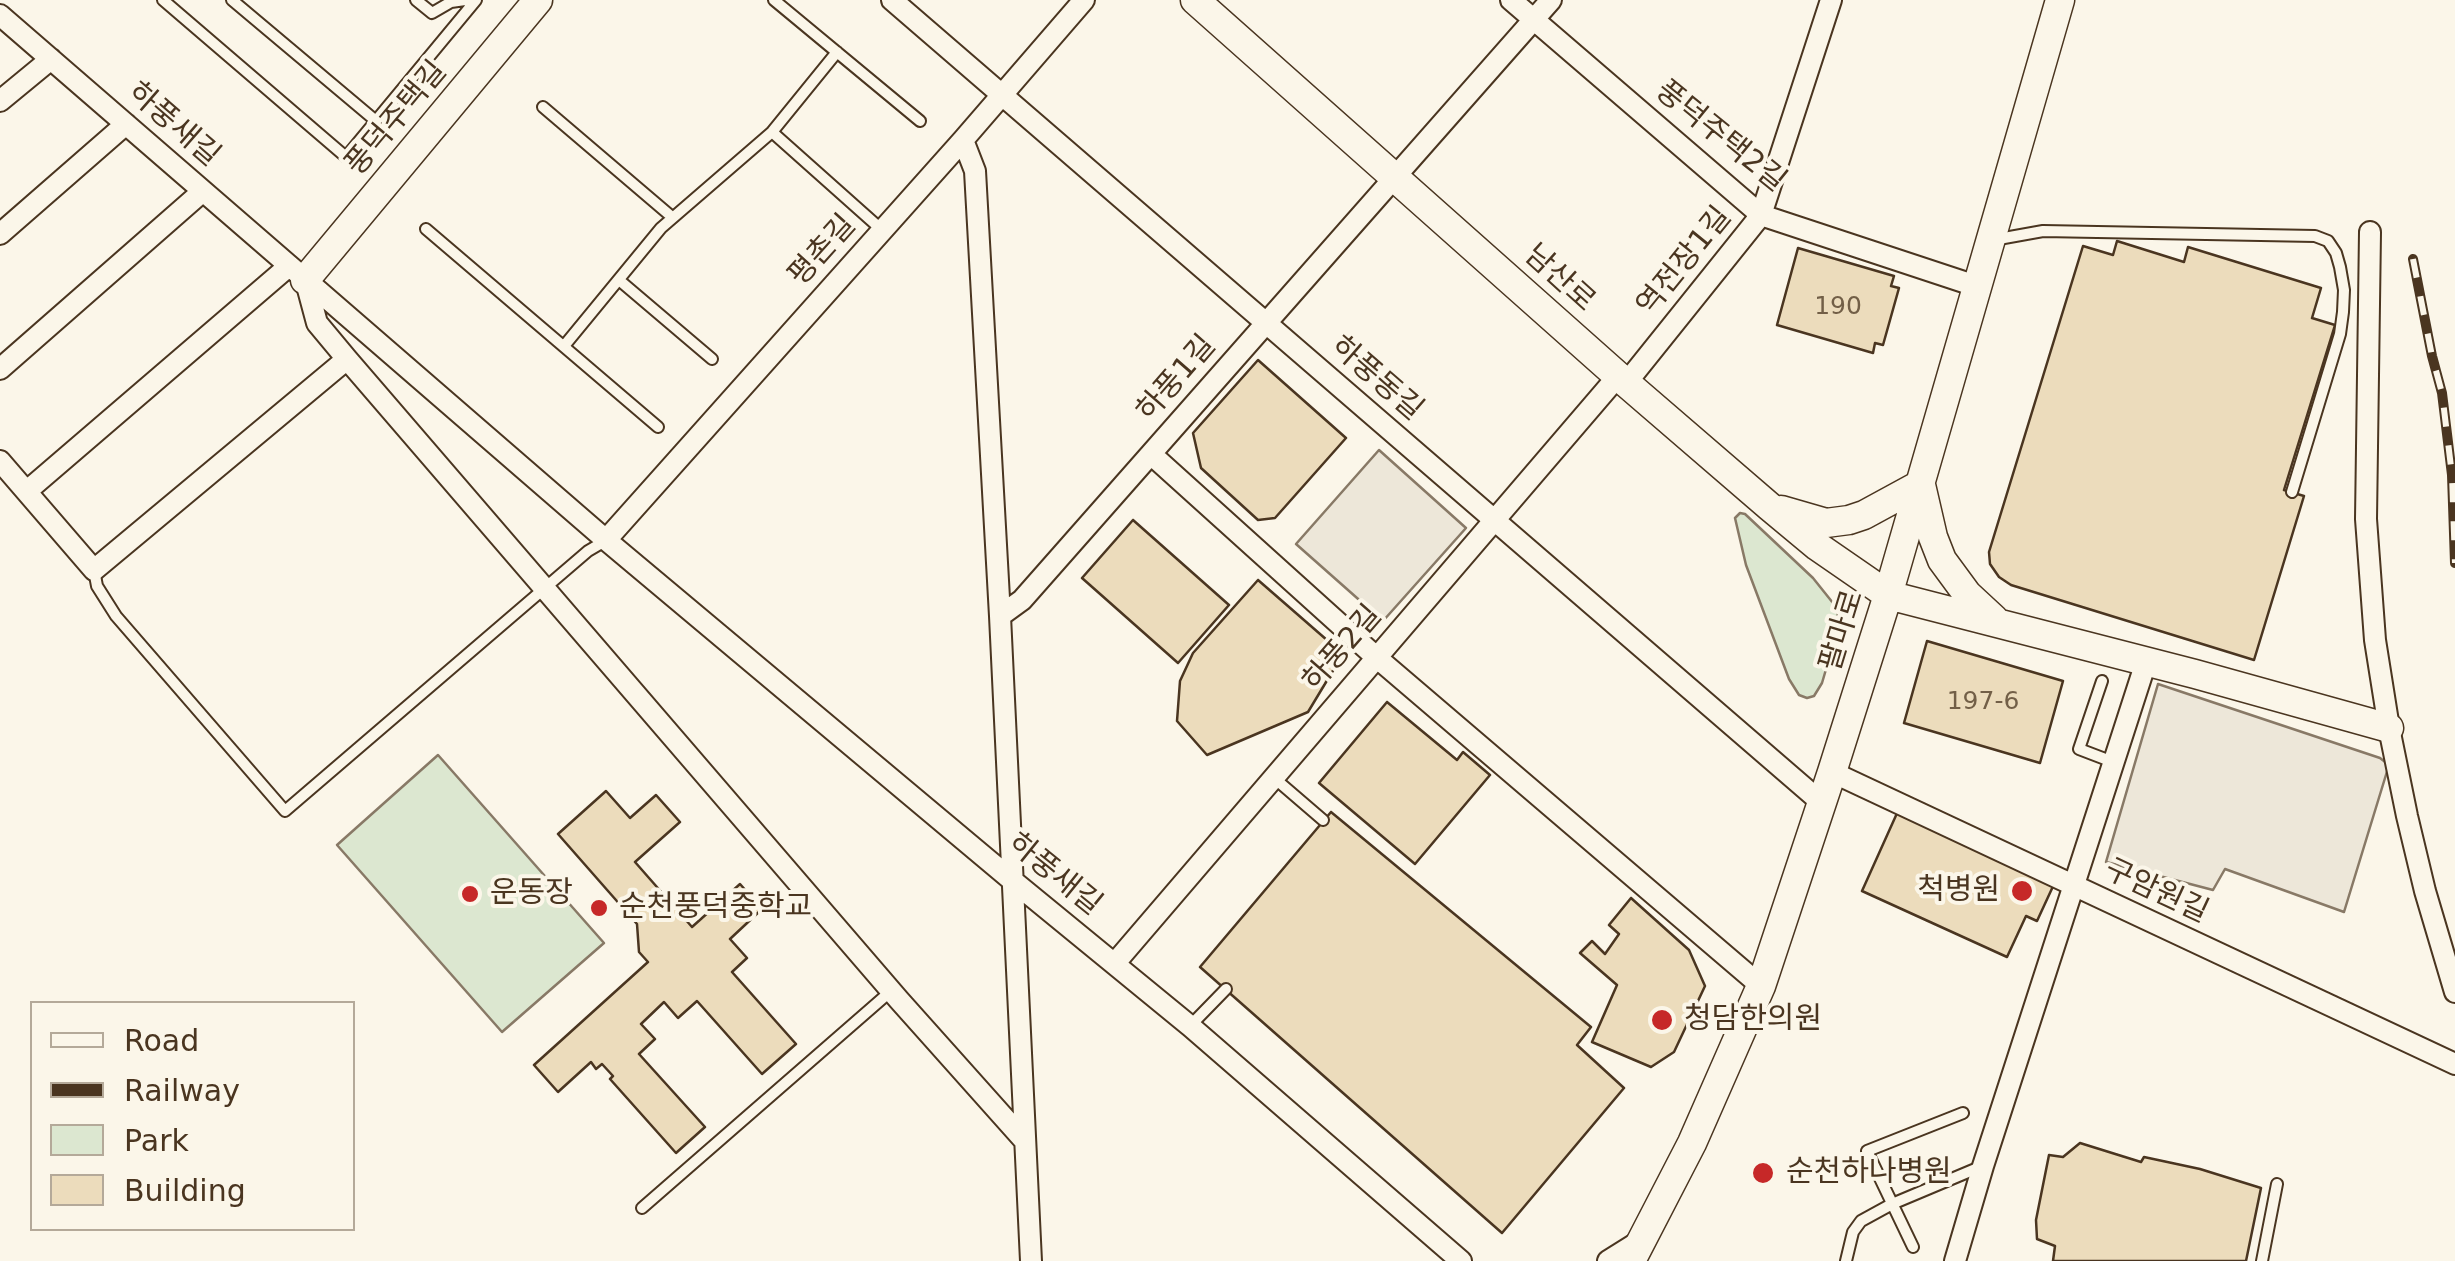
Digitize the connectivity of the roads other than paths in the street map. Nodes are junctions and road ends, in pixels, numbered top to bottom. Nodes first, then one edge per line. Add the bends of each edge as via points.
1 (163, 0) edge
2 (232, 0) edge
3 (416, 0) edge
4 (465, 0) edge
5 (476, 0) edge
6 (538, 0) edge
7 (774, 0) edge
8 (892, 0) edge
9 (1084, 0) edge
10 (1195, 0) edge
11 (1510, 0) edge
12 (1551, 0) edge
13 (1831, 0) edge
14 (2060, 0) edge
15 (0, 15) edge
16 (1533, 20) junction
17 (837, 52) junction
18 (50, 59) junction
19 (1002, 95) junction
20 (0, 101) edge
21 (543, 107) dead end
22 (376, 121) junction
23 (920, 121) dead end
24 (126, 124) junction
25 (772, 132) junction
26 (963, 140) junction
27 (1396, 176) junction
28 (203, 191) junction
29 (1762, 215) junction
30 (672, 218) junction
31 (426, 229) dead end
32 (882, 230) junction
33 (2370, 232) dead end
34 (0, 234) edge
35 (1992, 240) junction
36 (297, 273) junction
37 (619, 280) junction
38 (2343, 284) junction
39 (1979, 287) junction
40 (2369, 289) junction
41 (1265, 322) junction
42 (564, 346) junction
43 (712, 358) dead end
44 (347, 360) junction
45 (0, 369) edge
46 (1622, 379) junction
47 (658, 427) dead end
48 (1152, 454) junction
49 (0, 461) edge
50 (1921, 484) junction
51 (26, 491) junction
52 (2292, 492) dead end
53 (1770, 507) junction
54 (1493, 519) junction
55 (606, 540) junction
56 (94, 570) junction
57 (545, 588) junction
58 (1888, 595) junction
59 (1000, 616) junction
60 (1999, 623) junction
61 (1376, 658) junction
62 (2146, 662) junction
63 (2102, 682) dead end
64 (2388, 728) junction
65 (2114, 762) junction
66 (1832, 772) junction
67 (1272, 777) junction
68 (1822, 803) junction
69 (1323, 820) dead end
70 (1012, 881) junction
71 (2073, 886) junction
72 (1114, 963) junction
73 (1760, 986) junction
74 (1226, 989) dead end
75 (892, 990) junction
76 (2455, 992) edge
77 (1190, 1026) junction
78 (2455, 1064) edge
79 (1964, 1113) dead end
80 (1024, 1140) junction
81 (1983, 1166) junction
82 (2277, 1184) dead end
83 (1892, 1204) junction
84 (642, 1208) dead end
85 (1913, 1247) dead end
86 (1636, 1251) edge
87 (1030, 1261) edge
88 (1461, 1261) edge
89 (1608, 1261) edge
90 (1846, 1261) edge
91 (1955, 1261) edge
92 (2262, 1261) edge

1 - 22 lane via 346,157
2 - 22 lane
3 - 4 lane via 432,13
5 - 22 lane
6 - 36 street, 풍덕주택길
7 - 17 lane
8 - 19 street, 하풍동길
9 - 19 street, 평촌길
10 - 27 street, 남산로
11 - 16 street, 풍덕주택2길
12 - 16 street, 하풍1길
13 - 29 street, 역전장1길
14 - 35 street, 팔마로
15 - 18 street, 하풍새길
16 - 27 street, 하풍1길
16 - 29 street, 풍덕주택2길
17 - 23 lane
17 - 25 lane
18 - 20 street
18 - 24 street, 하풍새길
19 - 26 street, 평촌길
19 - 41 street, 하풍동길
21 - 30 lane
24 - 28 street, 하풍새길
24 - 34 street
25 - 30 lane
25 - 32 lane
26 - 32 street, 평촌길
26 - 59 street via 974,171
27 - 41 street, 하풍1길
27 - 46 street, 남산로
28 - 36 street, 하풍새길
28 - 45 street
29 - 39 street, 풍덕주택2길
29 - 46 street, 역전장1길
30 - 37 lane
31 - 42 lane
32 - 55 street, 평촌길
33 - 40 street
35 - 38 lane via 2043,231 2314,236 2333,246
35 - 39 street, 팔마로
36 - 44 street via 317,323
36 - 51 street
36 - 55 street, 하풍새길
37 - 42 lane
37 - 43 lane
38 - 40 lane
38 - 52 lane via 2340,334
39 - 50 street, 팔마로
40 - 64 street via 2366,518
41 - 48 street, 하풍1길
41 - 54 street, 하풍동길
42 - 47 lane
44 - 56 street
44 - 57 street
46 - 53 street, 남산로
46 - 54 street, 하풍2길
48 - 59 street, 하풍1길 via 1022,600
48 - 61 street
49 - 51 street
50 - 53 street via 1848,520 1826,523
50 - 58 street, 팔마로
50 - 60 street via 1942,560
51 - 56 street
53 - 58 street, 남산로
54 - 61 street, 하풍2길
54 - 68 street, 하풍동길
55 - 57 lane
55 - 70 street, 하풍새길
56 - 57 lane via 116,616 286,811
57 - 75 street
58 - 60 street
58 - 66 street, 팔마로
59 - 70 street
60 - 62 street
61 - 67 street, 하풍2길
61 - 73 street
62 - 64 street
62 - 65 street
63 - 65 lane via 2079,750
64 - 76 street
65 - 71 street
66 - 68 street, 팔마로
66 - 71 street, 구암원길
67 - 69 lane
67 - 72 street, 하풍2길
68 - 73 street, 팔마로
70 - 72 street, 하풍새길
70 - 80 street
71 - 78 street, 구암원길
71 - 81 street
72 - 77 street, 하풍새길
73 - 86 street, 팔마로
74 - 77 lane
75 - 80 street
75 - 84 lane
77 - 88 street, 하풍새길
79 - 83 lane via 1867,1151
80 - 87 street
81 - 83 lane
81 - 91 street
82 - 92 lane
83 - 85 lane
83 - 90 lane via 1862,1221
86 - 89 street

